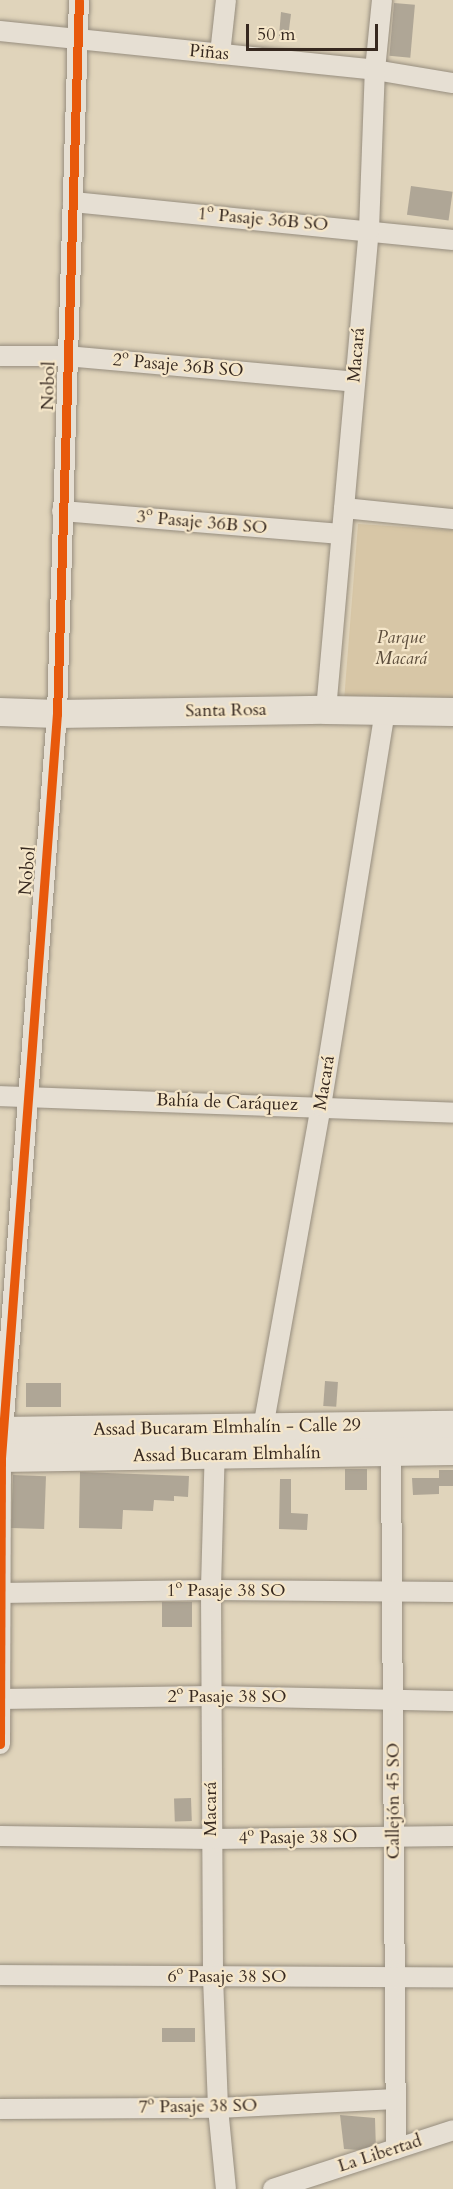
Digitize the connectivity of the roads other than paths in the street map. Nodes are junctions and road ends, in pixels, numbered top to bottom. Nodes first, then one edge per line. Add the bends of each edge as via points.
1 (79, 0) edge
2 (226, 0) edge
3 (382, 0) edge
4 (0, 32) edge
5 (78, 42) junction
6 (220, 54) junction
7 (375, 70) junction
8 (453, 83) edge
9 (73, 202) junction
10 (369, 230) junction
11 (453, 240) edge
12 (0, 356) edge
13 (66, 356) junction
14 (355, 382) junction
15 (344, 508) junction
16 (62, 512) junction
17 (453, 519) edge
18 (341, 534) junction
19 (326, 710) junction
20 (0, 712) edge
21 (386, 712) junction
22 (453, 712) edge
23 (57, 714) junction
24 (0, 1096) edge
25 (27, 1097) junction
26 (321, 1106) junction
27 (453, 1113) edge
28 (453, 1425) edge
29 (261, 1441) junction
30 (215, 1442) junction
31 (1, 1444) edge
32 (453, 1451) edge
33 (392, 1452) junction
34 (211, 1590) junction
35 (393, 1592) junction
36 (453, 1592) edge
37 (1, 1593) edge
38 (212, 1696) junction
39 (1, 1699) edge
40 (393, 1699) junction
41 (453, 1701) edge
42 (0, 1744) edge
43 (0, 1836) edge
44 (394, 1836) junction
45 (453, 1836) edge
46 (211, 1839) junction
47 (0, 1975) edge
48 (395, 1975) junction
49 (213, 1977) junction
50 (453, 1977) edge
51 (396, 2099) junction
52 (218, 2108) junction
53 (0, 2109) edge
54 (453, 2130) edge
55 (396, 2149) junction
56 (226, 2189) edge
57 (273, 2189) edge

1 - 5 street, Nobol
2 - 6 street
3 - 7 street, Macará
4 - 5 street, Piñas
5 - 6 street, Piñas
5 - 9 street, Nobol
6 - 7 street, Piñas
7 - 8 street, Piñas
7 - 10 street, Macará
9 - 10 street, 1º Pasaje 36B SO
9 - 13 street, Nobol
10 - 11 street, 1º Pasaje 36B SO
10 - 14 street, Macará
12 - 13 street, 2º Pasaje 36B SO
13 - 14 street, 2º Pasaje 36B SO
13 - 16 street, Nobol
14 - 15 street, Macará
15 - 17 street
15 - 18 street, Macará
16 - 18 street, 3º Pasaje 36B SO
16 - 23 street, Nobol
18 - 19 street, Macará
19 - 21 main road, Santa Rosa
19 - 23 main road, Santa Rosa
20 - 23 main road, Santa Rosa
21 - 22 main road, Santa Rosa
21 - 26 street, Macará
23 - 25 street, Nobol
24 - 25 street, Bahía de Caráquez
25 - 26 street, Bahía de Caráquez
25 - 31 street, Nobol
26 - 27 street, Bahía de Caráquez
26 - 29 street, Macará
28 - 29 main road, Assad Bucaram Elmhalín - Calle 29
29 - 30 main road, Assad Bucaram Elmhalín
29 - 33 main road, Assad Bucaram Elmhalín
30 - 31 main road, Assad Bucaram Elmhalín
30 - 34 street, Macará
31 - 37 street, Nobol
32 - 33 main road, Assad Bucaram Elmhalín
33 - 35 street, Callejón 45 SO
34 - 35 street, 1º Pasaje 38 SO
34 - 37 street, 1º Pasaje 38 SO
34 - 38 street, Macará
35 - 36 street, 1º Pasaje 38 SO
35 - 40 street, Callejón 45 SO
37 - 39 street, Nobol
38 - 39 street, 2º Pasaje 38 SO
38 - 40 street, 2º Pasaje 38 SO
38 - 46 street, Macará
39 - 42 street, Nobol
40 - 41 street, 2º Pasaje 38 SO
40 - 44 street, Callejón 45 SO
43 - 46 street, 4º Pasaje 38 SO
44 - 45 street, 4º Pasaje 38 SO
44 - 46 street, 4º Pasaje 38 SO
44 - 48 street, Callejón 45 SO
46 - 49 street, Macará
47 - 49 street, 6º Pasaje 38 SO
48 - 49 street, 6º Pasaje 38 SO
48 - 50 street, 6º Pasaje 38 SO
48 - 51 street, Callejón 45 SO
49 - 52 street, Macará
51 - 52 street, 7º Pasaje 38 SO
51 - 55 street, Callejón 45 SO
52 - 53 street, 7º Pasaje 38 SO
52 - 56 street, Macará
54 - 55 street, La Libertad
55 - 57 street, La Libertad

